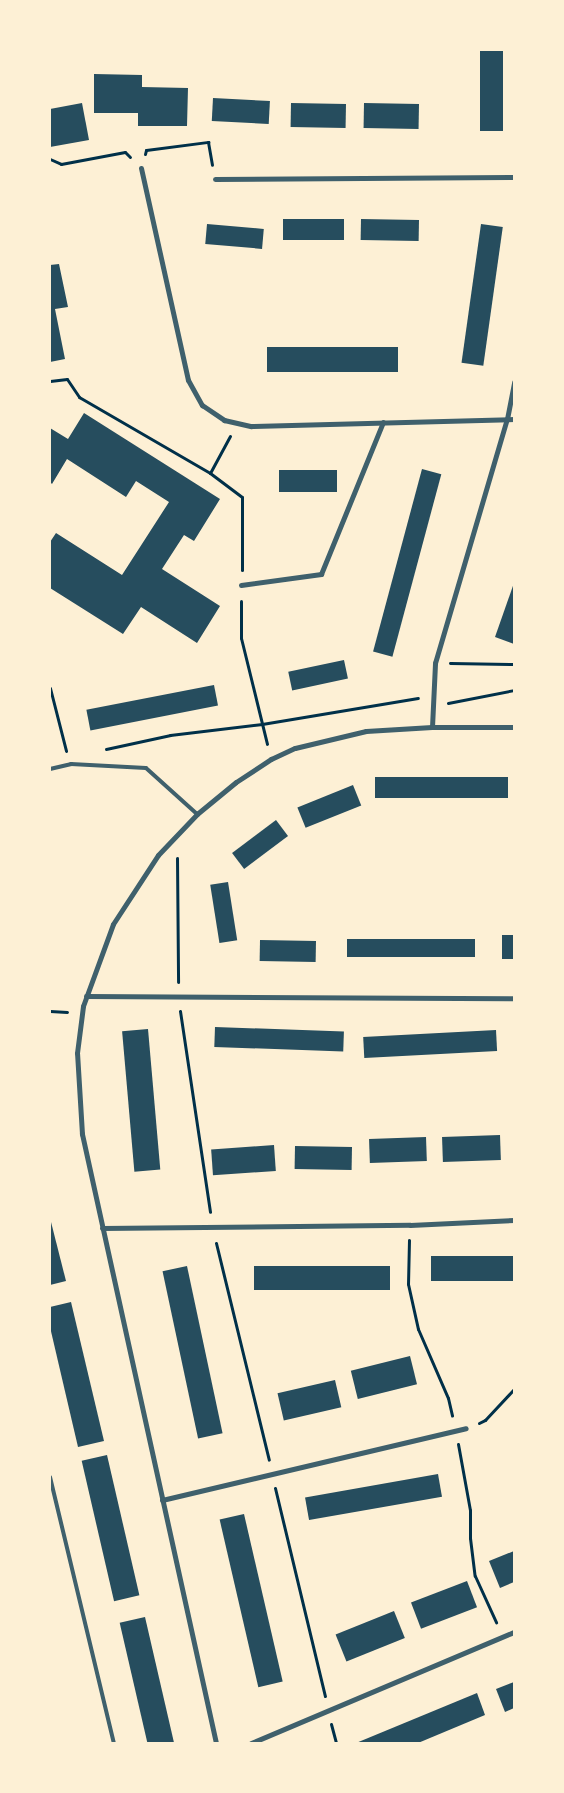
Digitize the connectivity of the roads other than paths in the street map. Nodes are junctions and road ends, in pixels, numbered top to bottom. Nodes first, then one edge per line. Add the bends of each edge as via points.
1 (141, 168) road end
2 (514, 177) edge
3 (214, 180) road end
4 (514, 382) edge
5 (507, 418) junction
6 (514, 419) edge
7 (383, 422) junction
8 (242, 585) dead end
9 (432, 727) junction
10 (514, 727) edge
11 (50, 769) edge
12 (197, 814) junction
13 (86, 996) junction
14 (514, 998) edge
15 (514, 1220) edge
16 (102, 1228) junction
17 (466, 1428) road end
18 (50, 1476) edge
19 (162, 1500) junction
20 (514, 1632) edge
21 (114, 1743) edge
22 (216, 1743) edge
23 (251, 1743) edge

1 - 7 street via 188,380 202,405 224,420 251,426
2 - 3 street
4 - 5 street
5 - 6 street
5 - 7 street
5 - 9 street via 435,662
7 - 8 street via 321,574
9 - 10 street
9 - 12 street via 366,731 295,748 236,782
11 - 12 lane via 71,764 146,768
12 - 13 street via 158,855 113,924
13 - 14 street
13 - 16 street via 77,1053 82,1125
15 - 16 street via 410,1225
16 - 19 street
17 - 19 street
18 - 21 lane
19 - 22 street
20 - 23 street

